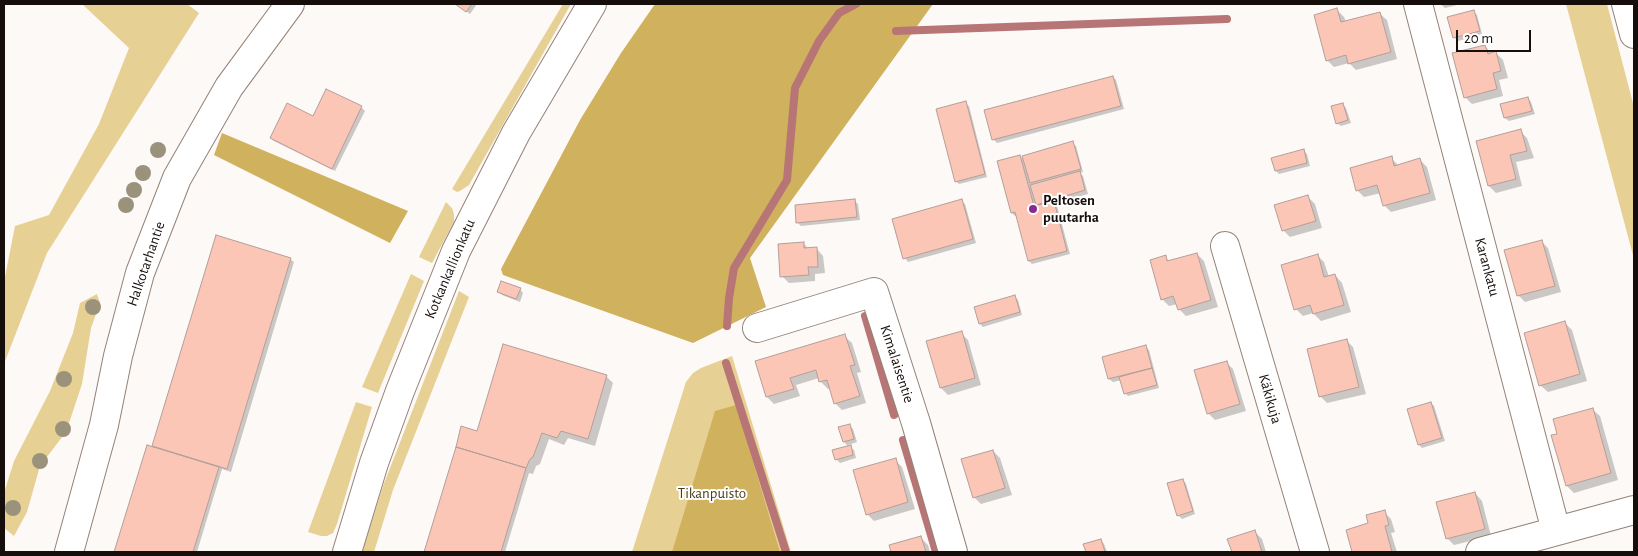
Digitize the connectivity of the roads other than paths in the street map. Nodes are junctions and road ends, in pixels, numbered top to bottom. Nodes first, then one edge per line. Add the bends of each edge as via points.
1 (290, 4) edge
2 (592, 4) edge
3 (1418, 4) edge
4 (1626, 4) edge
5 (1634, 34) edge
6 (1225, 246) dead end
7 (757, 328) dead end
8 (1634, 510) edge
9 (1556, 531) junction
10 (69, 552) edge
11 (347, 552) edge
12 (953, 552) edge
13 (1315, 552) edge
14 (1480, 552) edge

1 - 10 street, Halkotarhantie via 229,87 177,178 140,273 104,425
2 - 11 street, Kotkankallionkatu via 516,133 456,251 400,391
3 - 9 street, Karankatu
4 - 5 street
6 - 13 street, Käkikuja
7 - 12 street, Kimalaisentie via 874,292
8 - 9 street
9 - 14 street

